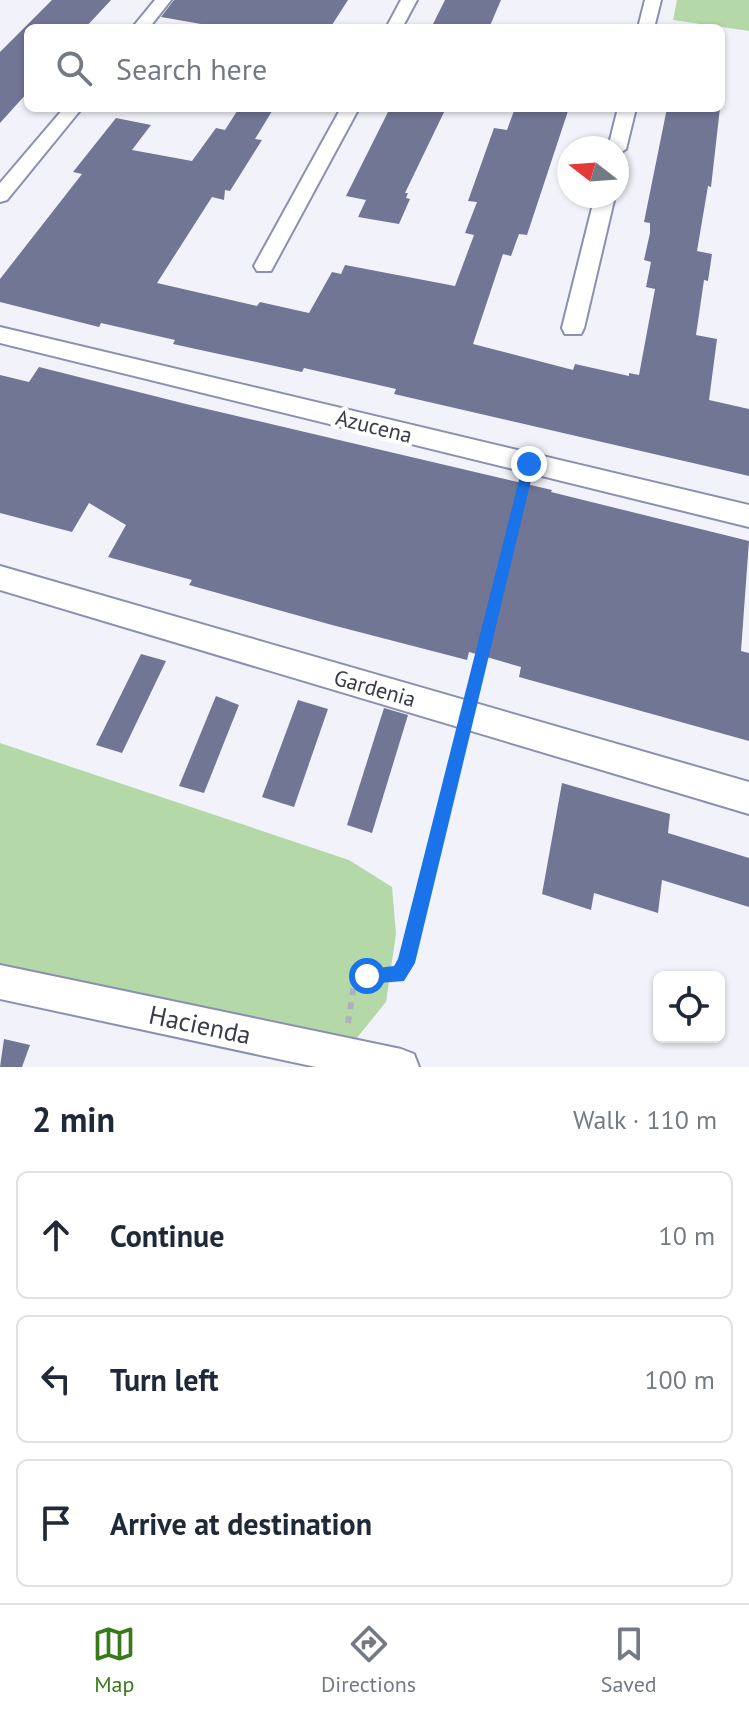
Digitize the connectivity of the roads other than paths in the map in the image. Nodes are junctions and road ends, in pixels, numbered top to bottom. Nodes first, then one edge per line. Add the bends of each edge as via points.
1 (163, 0) edge
2 (409, 0) edge
3 (653, 0) edge
4 (143, 24) edge
5 (396, 24) edge
6 (647, 24) edge
7 (70, 112) edge
8 (348, 112) edge
9 (626, 112) edge
10 (620, 136) edge
11 (0, 196) edge
12 (602, 208) edge
13 (264, 266) dead end
14 (573, 328) dead end
15 (0, 335) edge
16 (749, 516) edge
17 (0, 578) edge
18 (749, 798) edge
19 (0, 982) edge
20 (401, 1067) edge

1 - 4 street
2 - 5 street
3 - 6 street
7 - 11 street
8 - 13 street
9 - 10 street
12 - 14 street
15 - 16 street, Azucena
17 - 18 street, Gardenia
19 - 20 street, Hacienda

